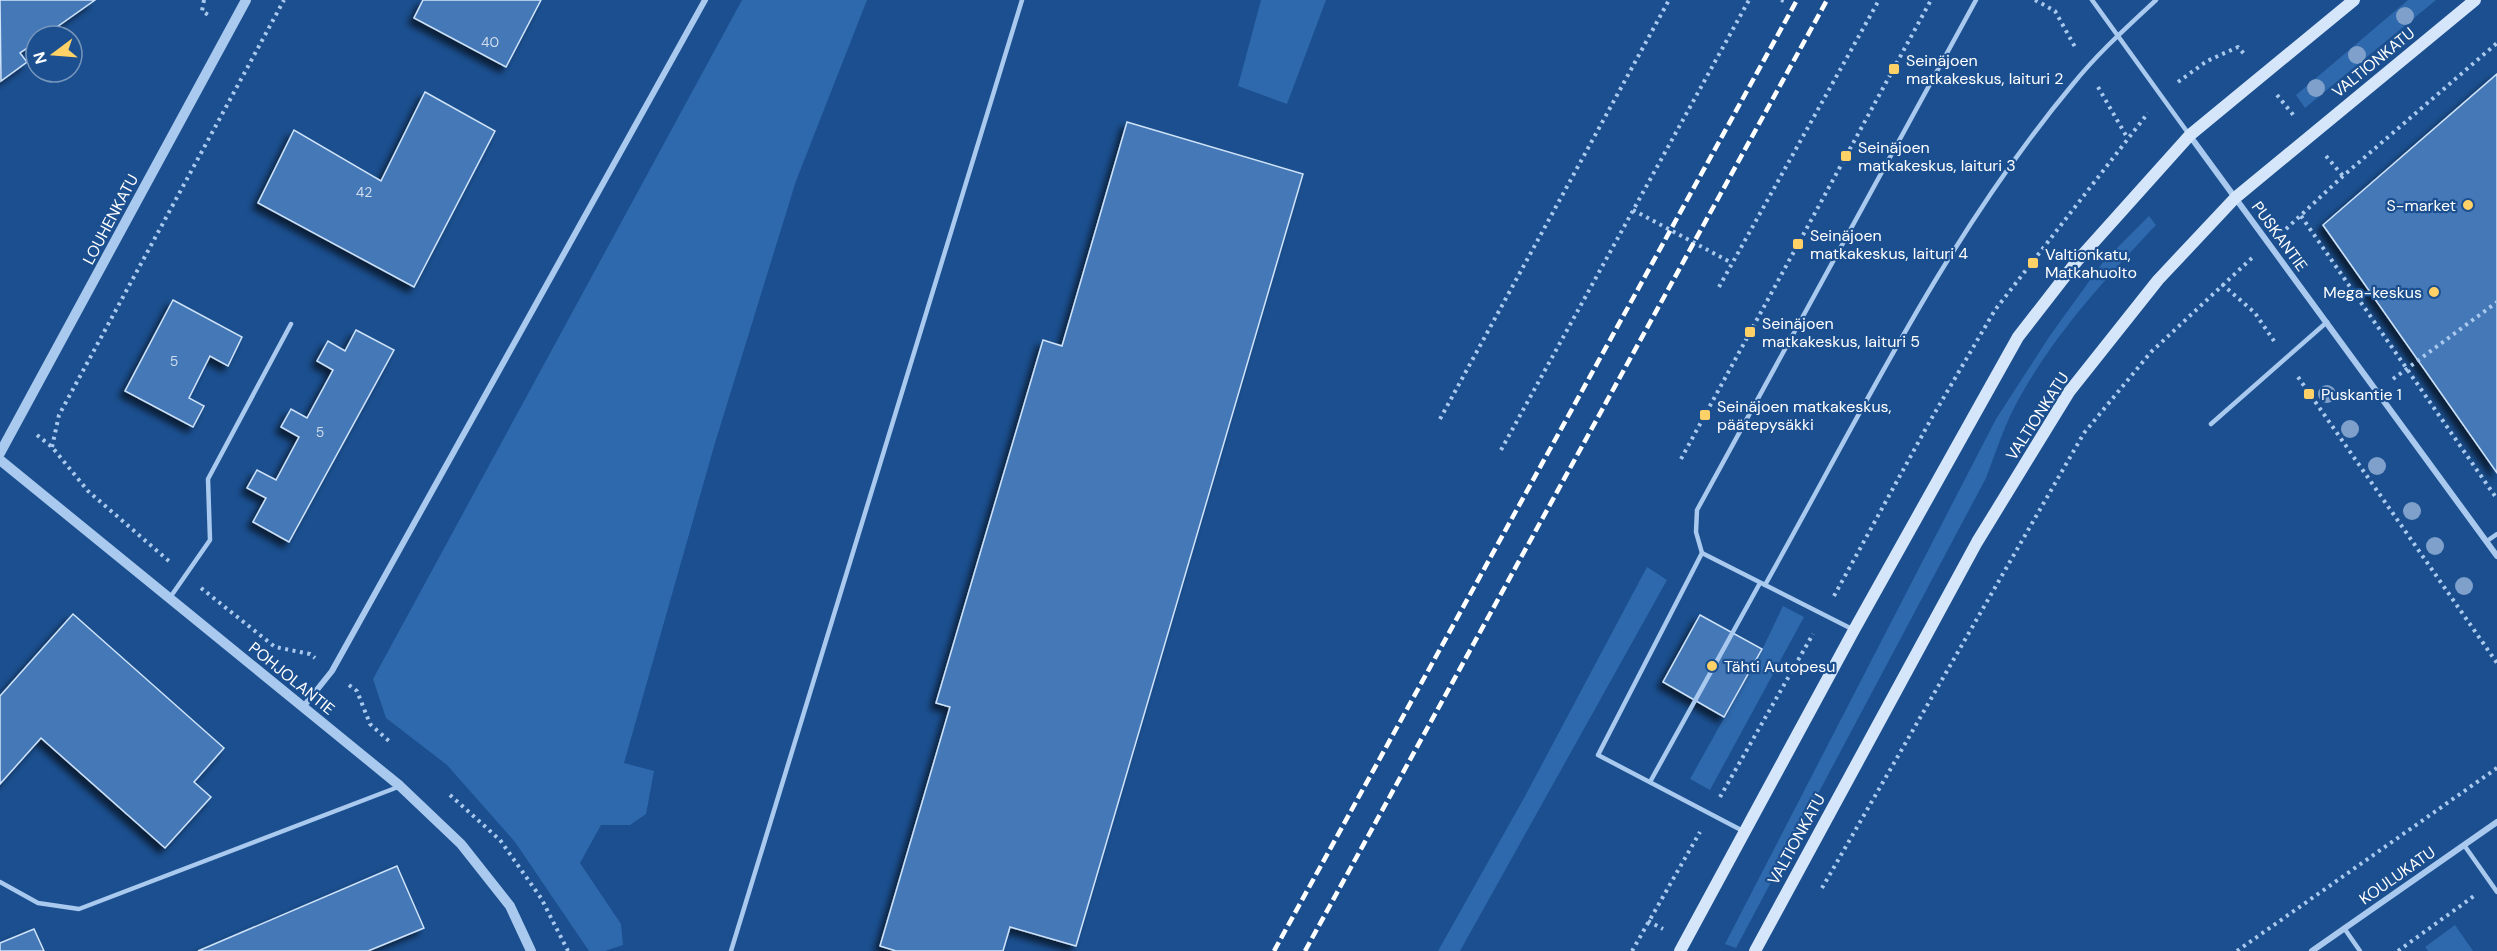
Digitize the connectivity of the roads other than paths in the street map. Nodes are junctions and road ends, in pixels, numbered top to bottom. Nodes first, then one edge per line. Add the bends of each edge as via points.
1 (246, 0) edge
2 (705, 0) edge
3 (1022, 0) edge
4 (1976, 0) edge
5 (2092, 0) edge
6 (2156, 0) edge
7 (2354, 0) edge
8 (2475, 0) edge
9 (2118, 35) junction
10 (2190, 135) junction
11 (2235, 198) junction
12 (2326, 322) junction
13 (291, 324) dead end
14 (2211, 424) dead end
15 (0, 453) edge
16 (0, 460) edge
17 (2497, 534) edge
18 (2487, 541) junction
19 (1702, 554) junction
20 (2497, 556) edge
21 (1762, 584) junction
22 (169, 599) junction
23 (1854, 630) junction
24 (303, 706) junction
25 (1650, 782) junction
26 (400, 786) junction
27 (2497, 822) edge
28 (1745, 832) junction
29 (2464, 845) junction
30 (0, 882) edge
31 (2497, 892) edge
32 (2344, 928) junction
33 (531, 951) edge
34 (730, 951) edge
35 (1680, 951) edge
36 (1755, 951) edge
37 (2312, 951) edge
38 (2360, 951) edge

1 - 15 street, LOUHENKATU
2 - 24 street via 332,671
3 - 34 lane
4 - 19 lane via 1697,510 1696,532
5 - 9 lane
6 - 9 lane
7 - 10 main road
8 - 11 main road, VALTIONKATU
9 - 10 lane
9 - 21 lane via 2073,84 1991,191 1939,271
10 - 11 street, PUSKANTIE
10 - 23 main road via 2077,261 2018,337
11 - 12 street, PUSKANTIE
11 - 36 main road, VALTIONKATU via 2158,280 2069,392 1977,542
12 - 14 lane
12 - 18 street, PUSKANTIE
13 - 22 lane via 208,479 210,540
16 - 22 street, POHJOLANTIE
17 - 18 lane
18 - 20 street, PUSKANTIE
19 - 21 lane
19 - 25 lane via 1598,755
21 - 23 lane
21 - 25 lane
22 - 24 street, POHJOLANTIE
23 - 28 main road
24 - 26 street, POHJOLANTIE
25 - 28 lane
26 - 30 lane via 79,909 38,903
26 - 33 street, POHJOLANTIE via 461,843 510,906
27 - 29 street, KOULUKATU
28 - 35 main road
29 - 31 lane
29 - 32 street, KOULUKATU
32 - 37 street, KOULUKATU
32 - 38 lane

